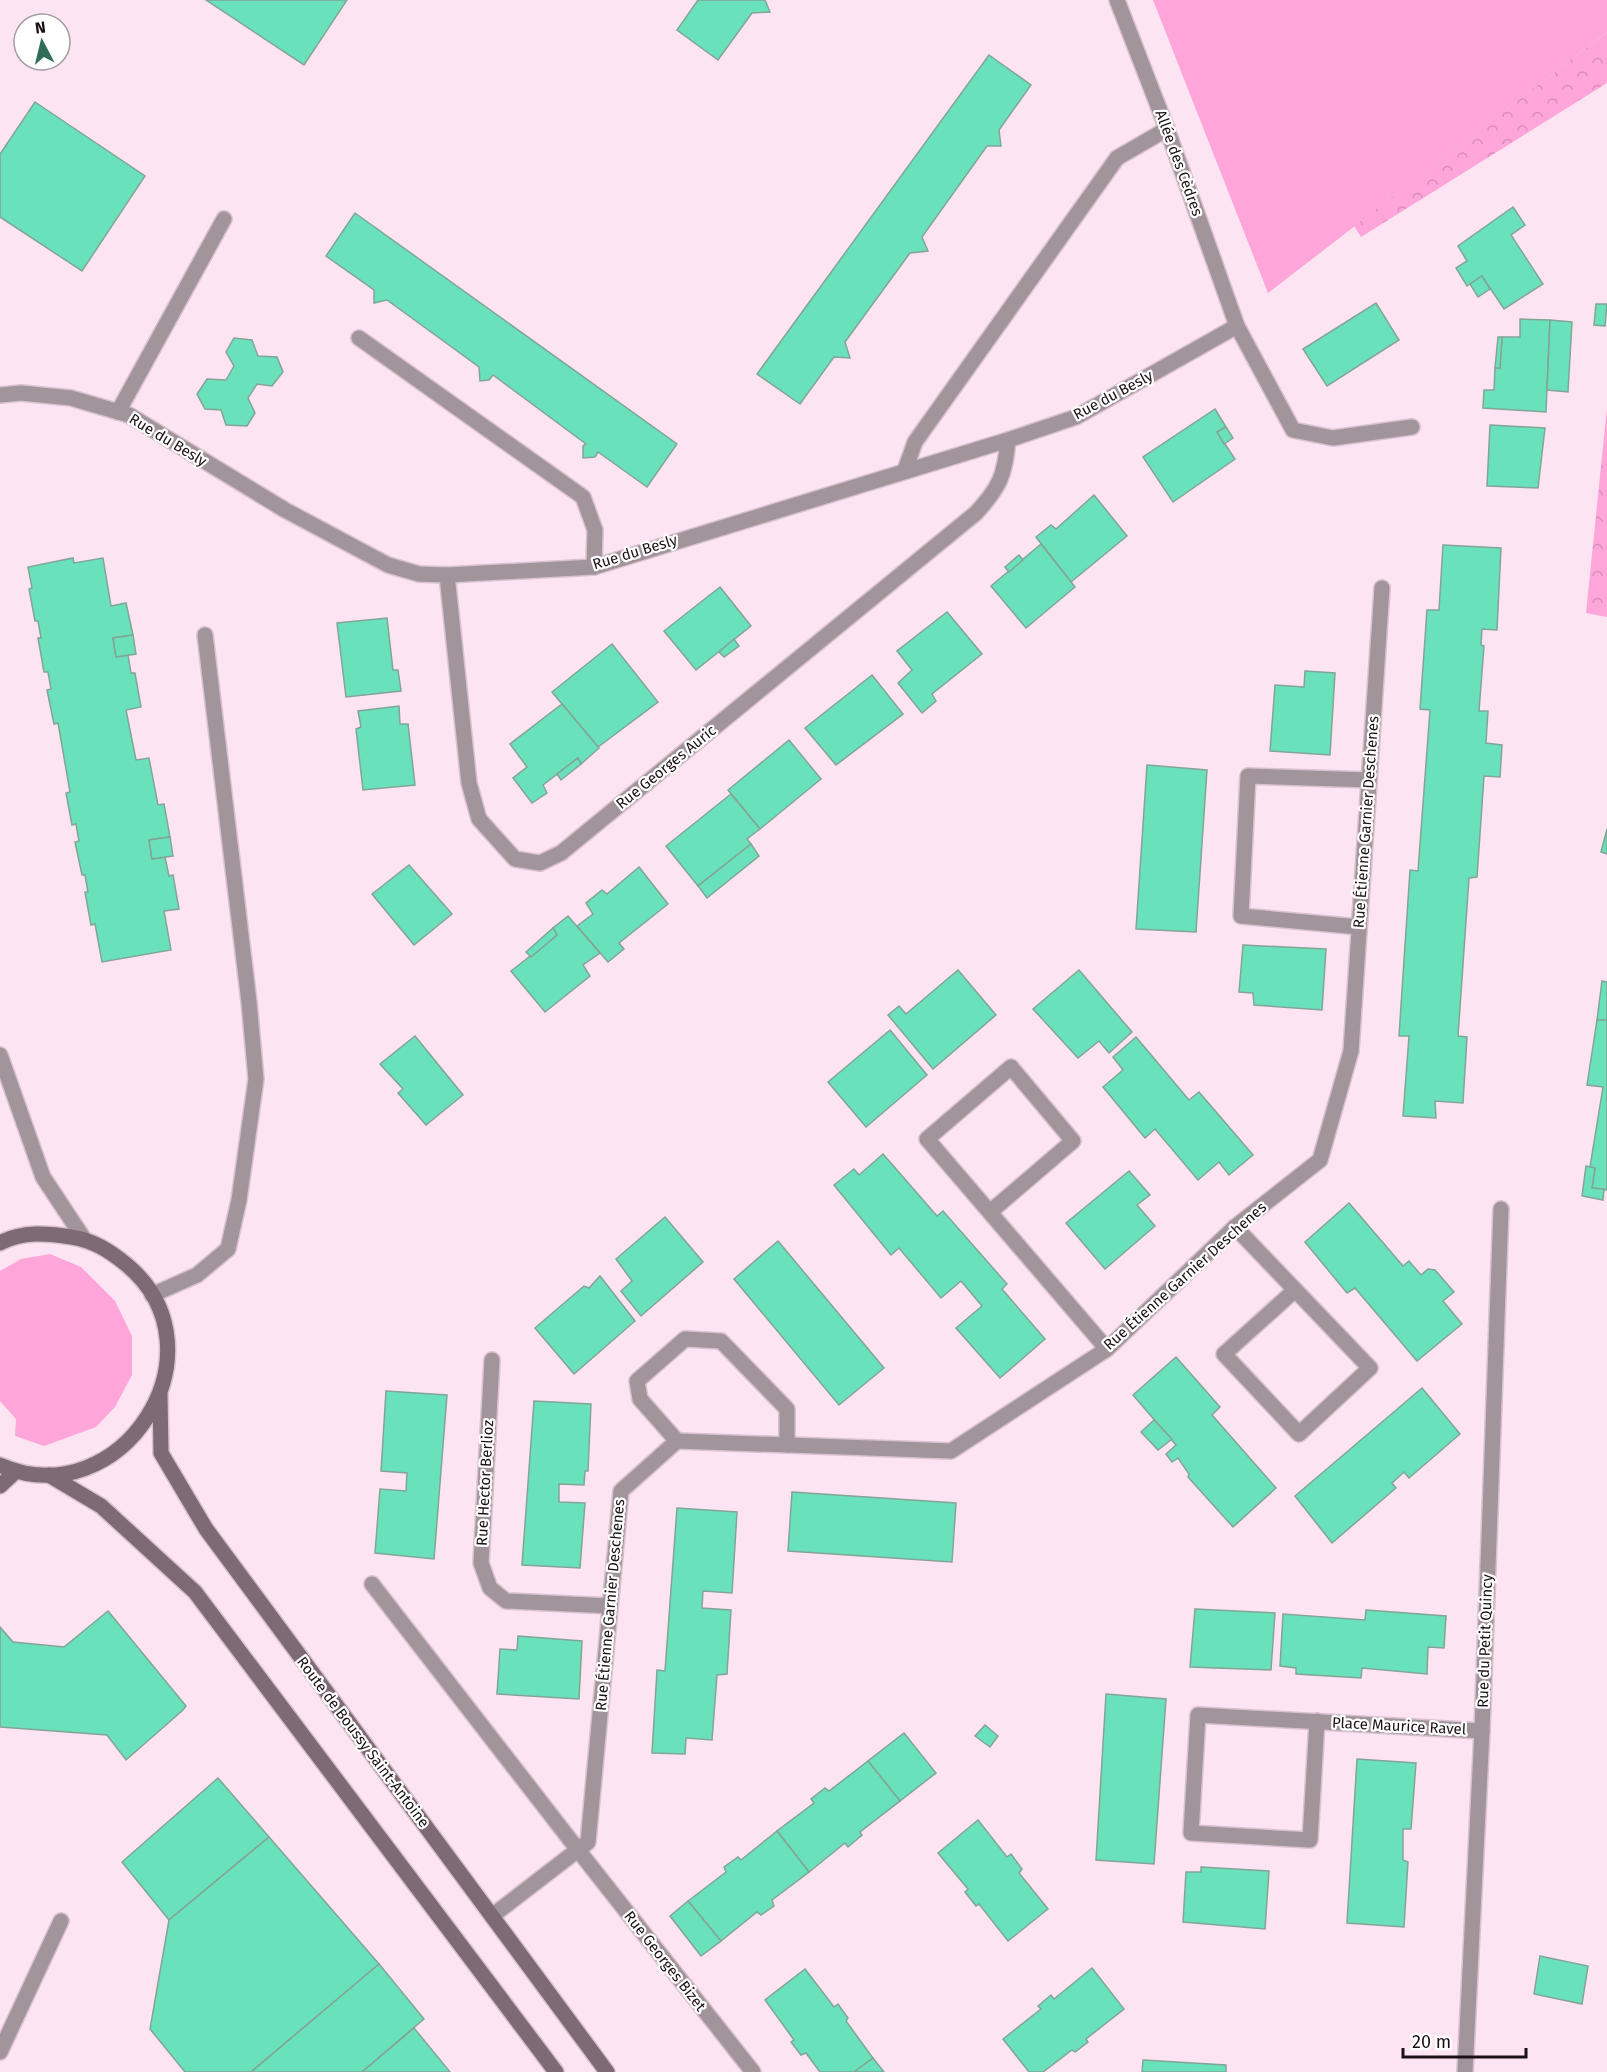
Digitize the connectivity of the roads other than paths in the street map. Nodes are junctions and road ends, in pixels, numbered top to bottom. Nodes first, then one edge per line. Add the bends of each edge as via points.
1 (1117, 0) edge
2 (1167, 129) junction
3 (224, 219) dead end
4 (1237, 326) junction
5 (359, 338) dead end
6 (0, 395) edge
7 (118, 412) junction
8 (1412, 427) dead end
9 (1008, 440) junction
10 (905, 470) junction
11 (594, 567) junction
12 (447, 575) junction
13 (1382, 588) dead end
14 (205, 635) dead end
15 (1369, 780) junction
16 (1359, 927) junction
17 (0, 1055) edge
18 (1500, 1209) dead end
19 (990, 1212) junction
20 (1235, 1227) junction
21 (84, 1239) junction
22 (0, 1243) edge
23 (1295, 1290) junction
24 (152, 1295) junction
25 (1107, 1349) junction
26 (492, 1360) dead end
27 (160, 1395) junction
28 (677, 1441) junction
29 (787, 1445) junction
30 (0, 1465) edge
31 (15, 1472) junction
32 (49, 1475) junction
33 (0, 1486) edge
34 (372, 1584) dead end
35 (610, 1606) junction
36 (1317, 1721) junction
37 (1482, 1731) junction
38 (578, 1850) junction
39 (492, 1916) junction
40 (61, 1921) dead end
41 (0, 2052) edge
42 (556, 2072) edge
43 (607, 2072) edge
44 (753, 2072) edge
45 (1465, 2072) edge

1 - 2 street, Allée des Cèdres
2 - 4 street, Allée des Cèdres
2 - 10 street via 1116,158 915,442
3 - 7 street
4 - 8 street, Allée des Cèdres via 1293,430 1334,438
4 - 9 street, Rue du Besly via 1076,417
5 - 11 street via 583,497 595,530
6 - 7 street, Rue du Besly via 71,398
7 - 12 street, Rue du Besly via 388,565 419,574
9 - 10 street, Rue du Besly
9 - 12 street, Rue Georges Auric via 1005,470 996,492 976,513 561,853 540,863 515,859 478,819 469,783
10 - 11 street, Rue du Besly
11 - 12 street, Rue du Besly
13 - 15 street, Rue Étienne Garnier Deschenes
14 - 24 street via 256,1079 228,1250 196,1275
15 - 16 street, Rue Étienne Garnier Deschenes
15 - 16 street via 1248,776 1241,916
16 - 20 street, Rue Étienne Garnier Deschenes via 1351,1051 1320,1160
17 - 21 street via 43,1177
18 - 37 street, Rue du Petit Quincy
19 - 19 street via 927,1139 1011,1067 1073,1141
19 - 25 street
20 - 23 street
20 - 25 street, Rue Étienne Garnier Deschenes
21 - 22 main road via 46,1233
21 - 24 main road via 111,1252 134,1271
23 - 23 street via 1370,1368 1299,1434 1224,1354
24 - 27 main road via 167,1346
25 - 29 street, Rue Étienne Garnier Deschenes via 951,1451
26 - 35 street, Rue Hector Berlioz via 481,1563 490,1588 506,1601
27 - 32 main road via 147,1421 128,1443 105,1460 78,1471
27 - 39 main road, Route de Boussy Saint-Antoine via 160,1453 206,1529
28 - 29 street, Rue Étienne Garnier Deschenes
28 - 29 street via 640,1399 637,1381 686,1339 721,1341 787,1409
28 - 35 street, Rue Étienne Garnier Deschenes via 621,1491
30 - 31 main road
31 - 32 main road
31 - 33 main road
32 - 42 main road via 101,1506 195,1592
34 - 38 street, Rue Georges Bizet
35 - 38 street, Rue Étienne Garnier Deschenes via 588,1842
36 - 36 street, Place Maurice Ravel via 1198,1715 1191,1833 1310,1840
36 - 37 street, Place Maurice Ravel
37 - 45 street, Rue du Petit Quincy
38 - 39 street, Rue Étienne Garnier Deschenes
38 - 44 street, Rue Georges Bizet
39 - 43 main road, Route de Boussy Saint-Antoine
40 - 41 street

